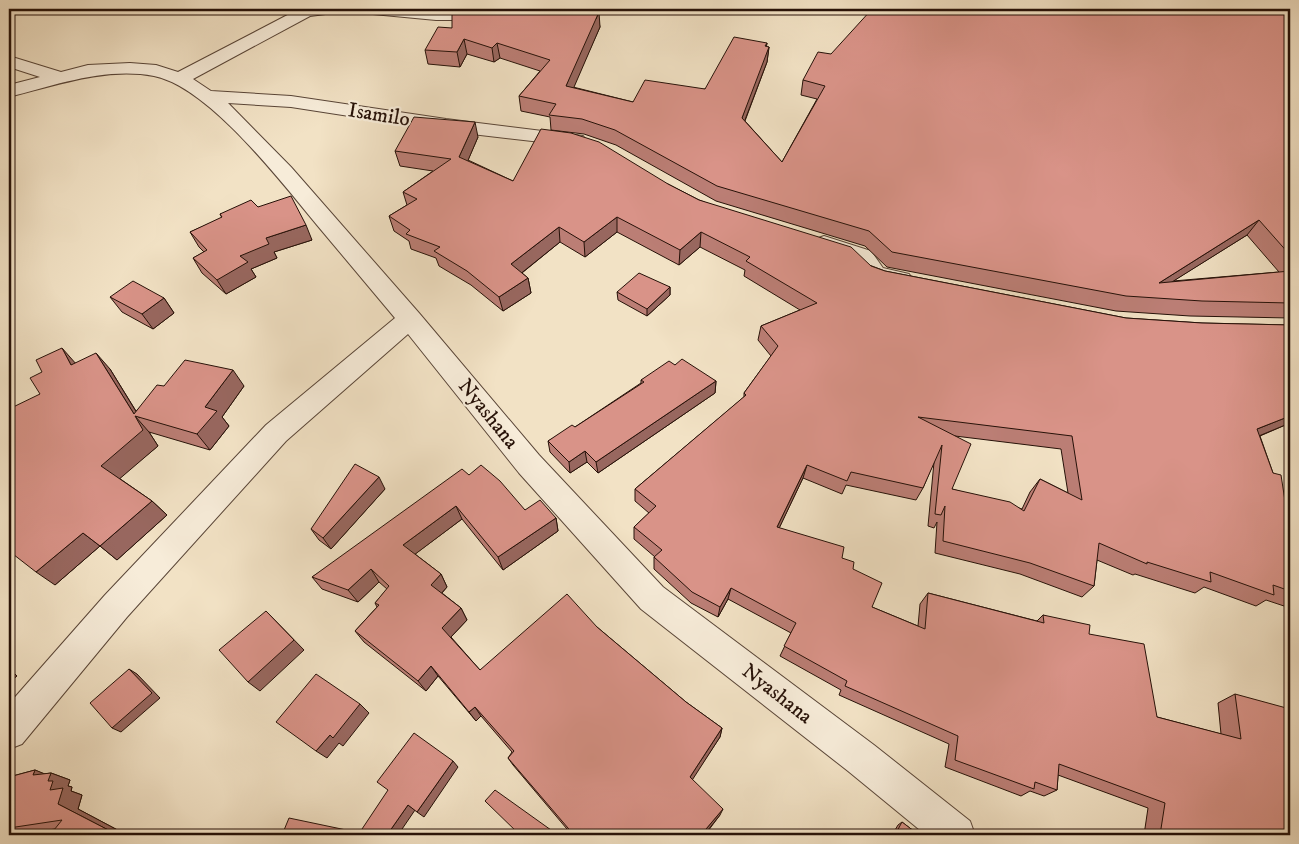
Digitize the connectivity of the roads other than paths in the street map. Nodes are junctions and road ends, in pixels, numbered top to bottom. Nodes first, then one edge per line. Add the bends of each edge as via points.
1 (327, 9) edge
2 (372, 9) edge
3 (306, 10) edge
4 (508, 14) edge
5 (9, 61) edge
6 (57, 77) junction
7 (180, 78) junction
8 (9, 91) edge
9 (208, 97) junction
10 (592, 146) edge
11 (800, 236) edge
12 (921, 284) edge
13 (410, 319) junction
14 (9, 731) edge
15 (956, 835) edge

1 - 3 street
2 - 4 street via 436,15
3 - 7 street
5 - 6 street
6 - 7 street, Nyashana via 88,70 130,68
6 - 8 street, Nyashana
7 - 9 street, Nyashana
9 - 10 street, Isamilo via 244,96 289,101 452,126 576,140
9 - 13 street, Nyashana via 284,172
11 - 12 street via 856,254 868,261 875,274 880,276
13 - 14 street via 276,433 116,606
13 - 15 street, Nyashana via 529,464 652,598

